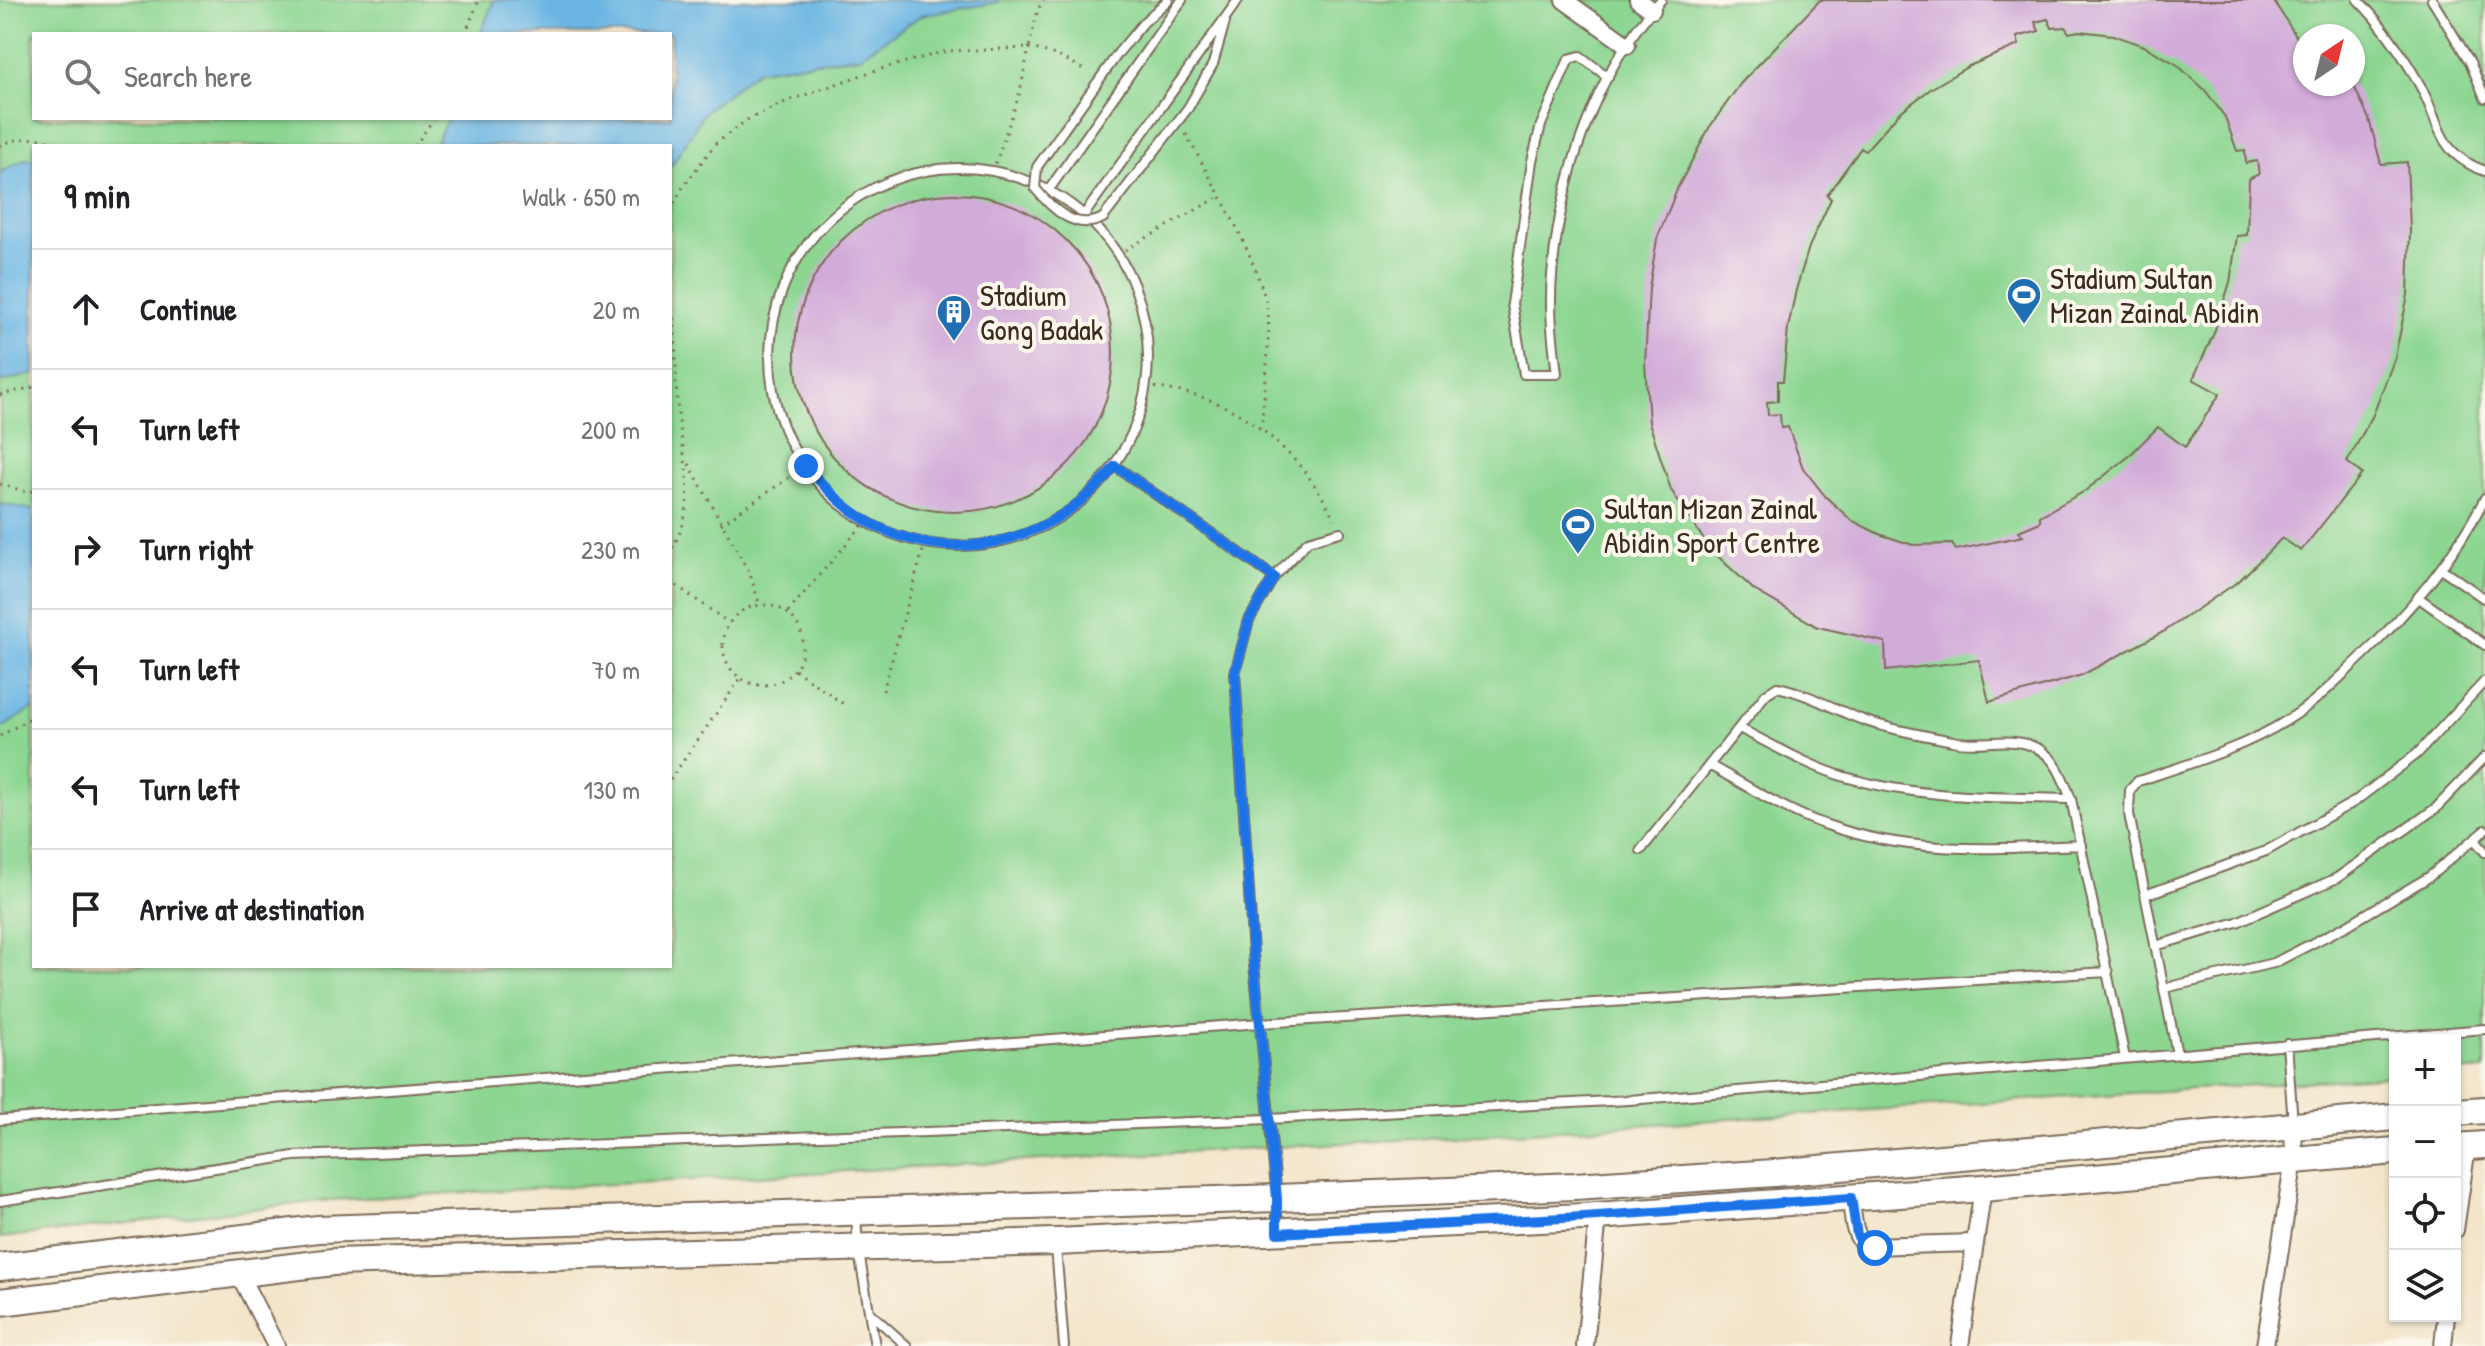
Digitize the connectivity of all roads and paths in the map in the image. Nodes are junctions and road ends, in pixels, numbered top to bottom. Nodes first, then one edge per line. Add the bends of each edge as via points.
1 (479, 0) edge
2 (1044, 0) edge
3 (1168, 0) edge
4 (1182, 0) edge
5 (1238, 0) edge
6 (1564, 0) edge
7 (2358, 0) edge
8 (2432, 0) edge
9 (1651, 3) edge
10 (1228, 13) junction
11 (466, 32) edge
12 (1627, 45) junction
13 (1029, 48) junction
14 (1608, 77) junction
15 (1098, 80) junction
16 (2485, 98) edge
17 (433, 120) edge
18 (1179, 121) junction
19 (63, 144) edge
20 (416, 144) edge
21 (0, 146) edge
22 (993, 171) junction
23 (2485, 171) edge
24 (1048, 191) junction
25 (1220, 196) junction
26 (672, 206) edge
27 (1084, 215) junction
28 (1118, 254) junction
29 (672, 310) edge
30 (1147, 386) junction
31 (32, 387) edge
32 (0, 395) edge
33 (1259, 430) junction
34 (687, 461) junction
35 (806, 466) junction
36 (1115, 466) junction
37 (0, 484) edge
38 (32, 491) edge
39 (2485, 498) edge
40 (866, 521) junction
41 (721, 524) junction
42 (1340, 532) joint
43 (925, 543) junction
44 (672, 547) edge
45 (2442, 569) junction
46 (1274, 577) junction
47 (672, 582) edge
48 (2419, 598) junction
49 (2485, 599) edge
50 (759, 605) junction
51 (787, 613) junction
52 (729, 623) junction
53 (2485, 645) edge
54 (795, 670) junction
55 (740, 679) junction
56 (2485, 681) edge
57 (883, 691) dead end
58 (845, 705) dead end
59 (32, 717) edge
60 (1739, 728) junction
61 (0, 736) edge
62 (2485, 757) edge
63 (1709, 765) junction
64 (672, 777) edge
65 (2071, 799) junction
66 (2485, 830) edge
67 (2474, 839) junction
68 (2081, 845) junction
69 (1641, 850) dead end
70 (2485, 852) edge
71 (2145, 895) junction
72 (2155, 946) junction
73 (2108, 972) junction
74 (2164, 988) junction
75 (1260, 1023) junction
76 (2485, 1029) edge
77 (2287, 1044) junction
78 (2177, 1054) junction
79 (2125, 1058) junction
80 (2485, 1110) edge
81 (2461, 1112) edge
82 (2389, 1118) edge
83 (1269, 1119) junction
84 (0, 1120) edge
85 (2293, 1126) junction
86 (2469, 1146) edge
87 (2389, 1151) edge
88 (2294, 1159) junction
89 (1983, 1188) junction
90 (2461, 1194) edge
91 (1277, 1198) junction
92 (1851, 1198) junction
93 (0, 1201) edge
94 (855, 1212) junction
95 (1598, 1216) junction
96 (1277, 1233) junction
97 (1056, 1242) junction
98 (1975, 1243) junction
99 (858, 1247) junction
100 (0, 1267) edge
101 (239, 1274) junction
102 (0, 1302) edge
103 (869, 1313) junction
104 (2445, 1322) edge
105 (276, 1346) edge
106 (875, 1346) edge
107 (907, 1346) edge
108 (1064, 1346) edge
109 (1585, 1346) edge
110 (1960, 1346) edge
111 (2265, 1346) edge
112 (2443, 1346) edge

1 - 11 path
2 - 13 path
3 - 15 lane, bridge
4 - 24 lane
5 - 10 lane
6 - 12 street
7 - 23 lane via 2419,82 2443,139 2457,158
8 - 16 lane
9 - 12 lane
10 - 18 lane, bridge via 1213,64
10 - 27 lane
12 - 14 lane
13 - 15 path via 1074,63
13 - 22 path
13 - 26 path via 947,51 785,102 716,143
14 - 14 lane via 1578,150 1559,219 1551,279 1557,374 1524,374 1512,304 1541,125 1569,59 1580,56
15 - 18 lane, bridge via 1042,158 1035,176 1041,195 1076,222 1095,222 1110,212
17 - 20 path
18 - 25 path
19 - 21 path via 49,139
22 - 24 lane
22 - 35 lane via 950,168 888,182 834,215 794,264 778,304 771,366 781,418
24 - 27 lane
25 - 28 path
25 - 33 path via 1267,304
27 - 28 lane
28 - 30 lane via 1142,310 1148,340
29 - 34 path via 678,413
30 - 33 path via 1203,398
30 - 36 lane via 1139,420
31 - 32 path
33 - 42 path via 1313,480
34 - 41 path
34 - 44 path via 688,499
35 - 40 lane
35 - 41 path
36 - 43 lane via 1075,508 1023,536 975,545
36 - 46 lane
37 - 38 path
39 - 45 lane
40 - 43 lane
40 - 51 path
41 - 50 path via 750,574
42 - 46 lane via 1308,541
43 - 57 path
45 - 48 lane
45 - 49 lane
46 - 75 lane via 1249,620 1235,673
47 - 52 path
48 - 53 lane
48 - 71 lane via 2331,686 2289,719 2226,750 2138,781 2130,790 2129,814
50 - 51 path
50 - 52 path via 746,608
51 - 54 path via 803,646
52 - 55 path via 723,654
54 - 55 path via 774,684
54 - 58 path
55 - 64 path
56 - 71 lane via 2417,754 2354,802 2266,851
59 - 61 path
60 - 63 lane
60 - 65 lane via 1842,776 1897,791
60 - 65 lane via 1777,687 1798,691 1864,721 1957,742 2033,746 2052,759
62 - 72 lane via 2436,808 2337,878 2237,922
63 - 68 lane via 1825,825 1885,841 1957,850
63 - 69 lane
65 - 68 lane
66 - 67 lane
67 - 70 lane
67 - 74 lane via 2429,877 2274,963
68 - 73 lane
71 - 72 lane
72 - 74 lane
73 - 75 lane
73 - 79 lane
74 - 78 lane
75 - 83 lane
75 - 84 lane
76 - 77 lane
77 - 78 lane
77 - 85 lane
78 - 79 lane
79 - 83 lane via 1629,1100
80 - 81 main road
82 - 85 main road
83 - 91 lane
83 - 93 lane via 294,1156
85 - 88 street
85 - 91 main road via 1774,1173
86 - 90 street
87 - 88 main road
88 - 89 main road
88 - 111 street
89 - 92 main road
89 - 98 street
91 - 94 main road
91 - 96 lane
92 - 95 main road
92 - 98 street via 1857,1235 1867,1246
94 - 99 lane
94 - 100 main road via 318,1229
95 - 96 main road
95 - 109 street
96 - 97 main road
97 - 99 main road
97 - 108 lane
98 - 110 street
99 - 101 main road via 333,1262
99 - 103 lane
101 - 102 main road
101 - 105 street
103 - 106 lane
103 - 107 lane
104 - 112 street

